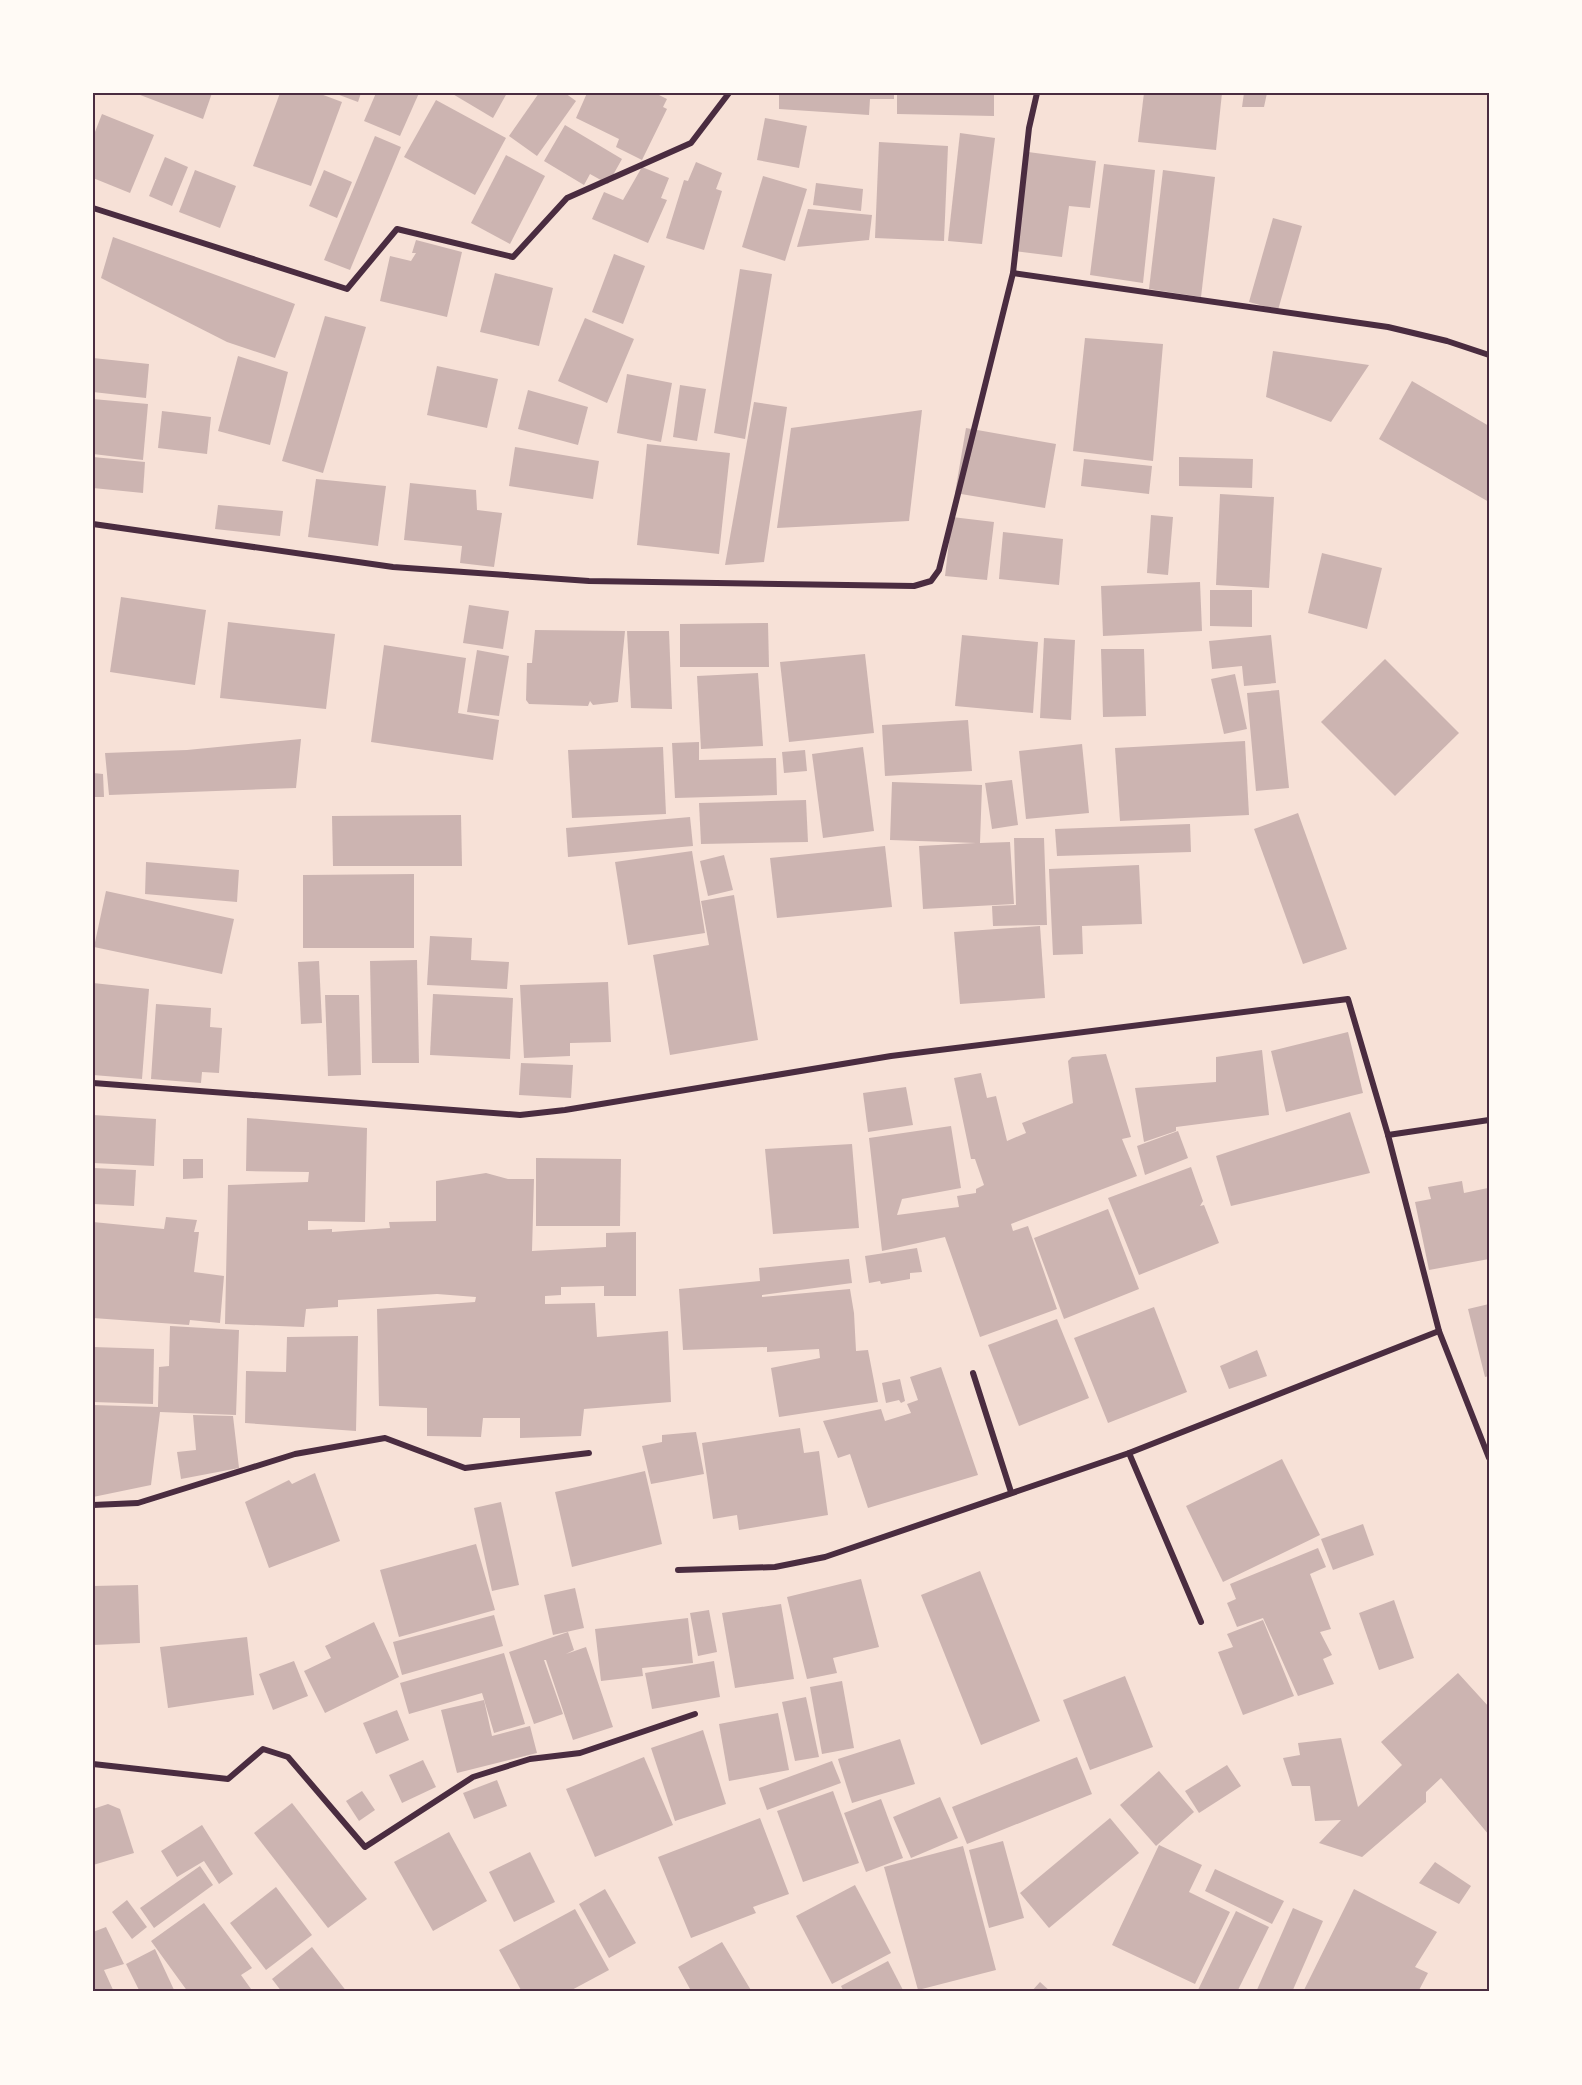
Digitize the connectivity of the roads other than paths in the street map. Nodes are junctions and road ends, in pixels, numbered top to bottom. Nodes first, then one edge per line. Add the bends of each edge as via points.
1 (729, 93) edge
2 (1037, 93) edge
3 (93, 208) edge
4 (1013, 273) junction
5 (1489, 355) edge
6 (93, 524) edge
7 (93, 1083) edge
8 (1489, 1120) edge
9 (1388, 1135) junction
10 (1438, 1331) junction
11 (973, 1373) dead end
12 (589, 1453) dead end
13 (1129, 1453) junction
14 (1489, 1458) edge
15 (1011, 1492) junction
16 (93, 1506) edge
17 (678, 1570) dead end
18 (1201, 1622) dead end
19 (695, 1714) dead end
20 (93, 1764) edge

1 - 3 street via 691,143 567,198 513,257 397,229 347,289
2 - 4 street via 1029,128
4 - 5 street via 1388,327
4 - 6 street via 939,570 931,581 914,586 578,581 393,567
7 - 9 street via 520,1114 891,1056 1348,999
8 - 9 street
9 - 10 street
10 - 13 street
10 - 14 street
11 - 15 street
12 - 16 street via 465,1468 385,1438 295,1454 138,1503
13 - 15 street
13 - 18 street
15 - 17 street via 825,1557 775,1567
19 - 20 street via 580,1752 530,1759 473,1777 365,1847 288,1757 263,1749 228,1779

